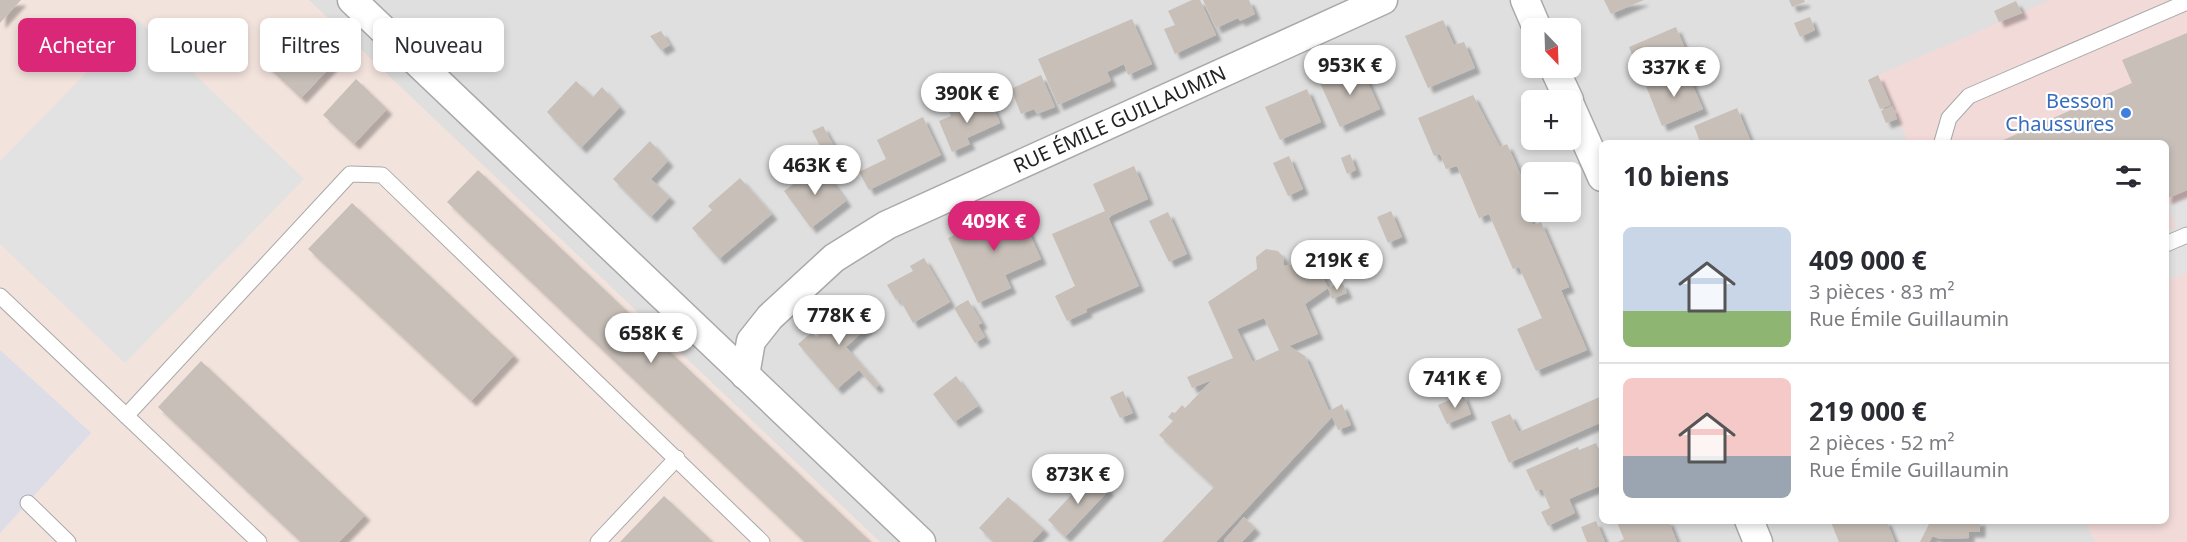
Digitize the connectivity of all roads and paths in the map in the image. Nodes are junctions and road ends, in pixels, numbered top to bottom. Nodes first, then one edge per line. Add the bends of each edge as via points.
1 (352, 0) edge
2 (1383, 0) edge
3 (1525, 0) edge
4 (2187, 2) edge
5 (1533, 18) edge
6 (1581, 130) edge
7 (1942, 140) edge
8 (1599, 170) edge
9 (2187, 235) edge
10 (2169, 243) edge
11 (0, 296) edge
12 (745, 375) junction
13 (126, 416) junction
14 (677, 458) junction
15 (28, 503) dead end
16 (1751, 524) edge
17 (68, 542) edge
18 (259, 542) edge
19 (598, 542) edge
20 (762, 542) edge
21 (921, 542) edge
22 (1758, 542) edge

1 - 12 street
2 - 12 street, RUE ÉMILE GUILLAUMIN via 887,225 834,258 770,317 751,341
3 - 5 street
4 - 7 lane via 1970,96 1948,118
6 - 8 street
9 - 10 lane
11 - 13 lane
12 - 21 street
13 - 14 lane via 350,174 382,175
13 - 18 lane
14 - 19 lane
14 - 20 lane
15 - 17 lane
16 - 22 street

